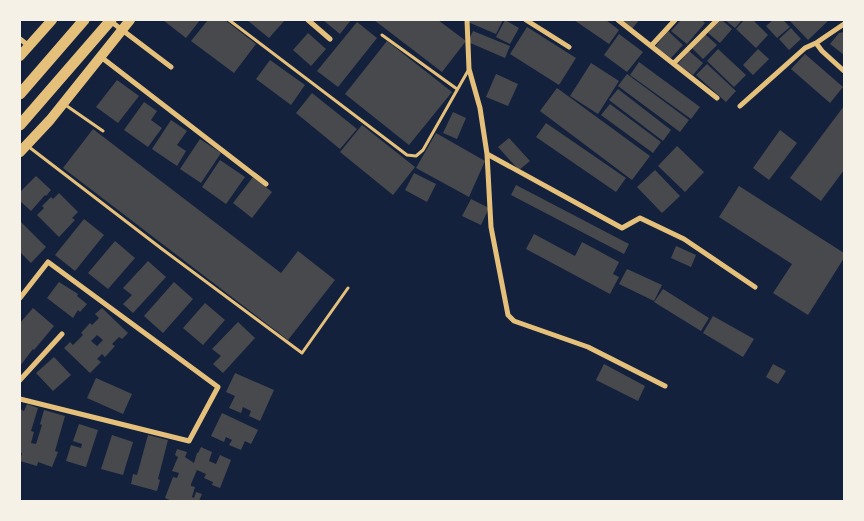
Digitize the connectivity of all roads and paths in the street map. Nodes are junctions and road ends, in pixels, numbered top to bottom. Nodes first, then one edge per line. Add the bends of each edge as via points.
1 (52, 20) edge
2 (84, 20) edge
3 (110, 20) edge
4 (130, 20) edge
5 (229, 20) edge
6 (308, 20) edge
7 (467, 20) edge
8 (526, 20) edge
9 (618, 20) edge
10 (675, 20) edge
11 (717, 20) edge
12 (843, 22) edge
13 (123, 29) junction
14 (382, 35) dead end
15 (20, 39) edge
16 (330, 39) dead end
17 (816, 43) junction
18 (29, 46) junction
19 (651, 46) junction
20 (570, 47) dead end
21 (20, 56) edge
22 (101, 57) junction
23 (674, 63) junction
24 (171, 67) dead end
25 (469, 69) junction
26 (844, 71) edge
27 (457, 89) junction
28 (20, 94) edge
29 (717, 98) dead end
30 (63, 103) junction
31 (740, 106) dead end
32 (20, 125) edge
33 (103, 131) dead end
34 (23, 148) edge
35 (487, 154) junction
36 (266, 184) dead end
37 (755, 287) dead end
38 (348, 288) dead end
39 (20, 298) edge
40 (62, 334) dead end
41 (20, 380) edge
42 (665, 386) dead end
43 (20, 398) edge

1 - 18 main road
2 - 28 highway
3 - 13 street
3 - 32 highway
4 - 13 main road
5 - 27 lane via 407,155 416,156 423,150
6 - 16 street
7 - 25 street
8 - 20 street
9 - 19 street
10 - 19 street
11 - 23 street
12 - 17 street
13 - 22 main road
13 - 24 street
14 - 27 lane
15 - 18 street
17 - 26 street
17 - 31 street via 805,48
18 - 21 main road
19 - 23 street
22 - 30 main road
22 - 36 street
23 - 29 street
25 - 27 lane
25 - 35 street via 480,108
30 - 33 lane
30 - 34 main road
34 - 38 lane via 302,353
35 - 37 street via 622,228 640,218 684,239
35 - 42 street via 491,227 508,315 514,321 588,347
39 - 43 street via 48,262 218,387 189,441
40 - 41 street

